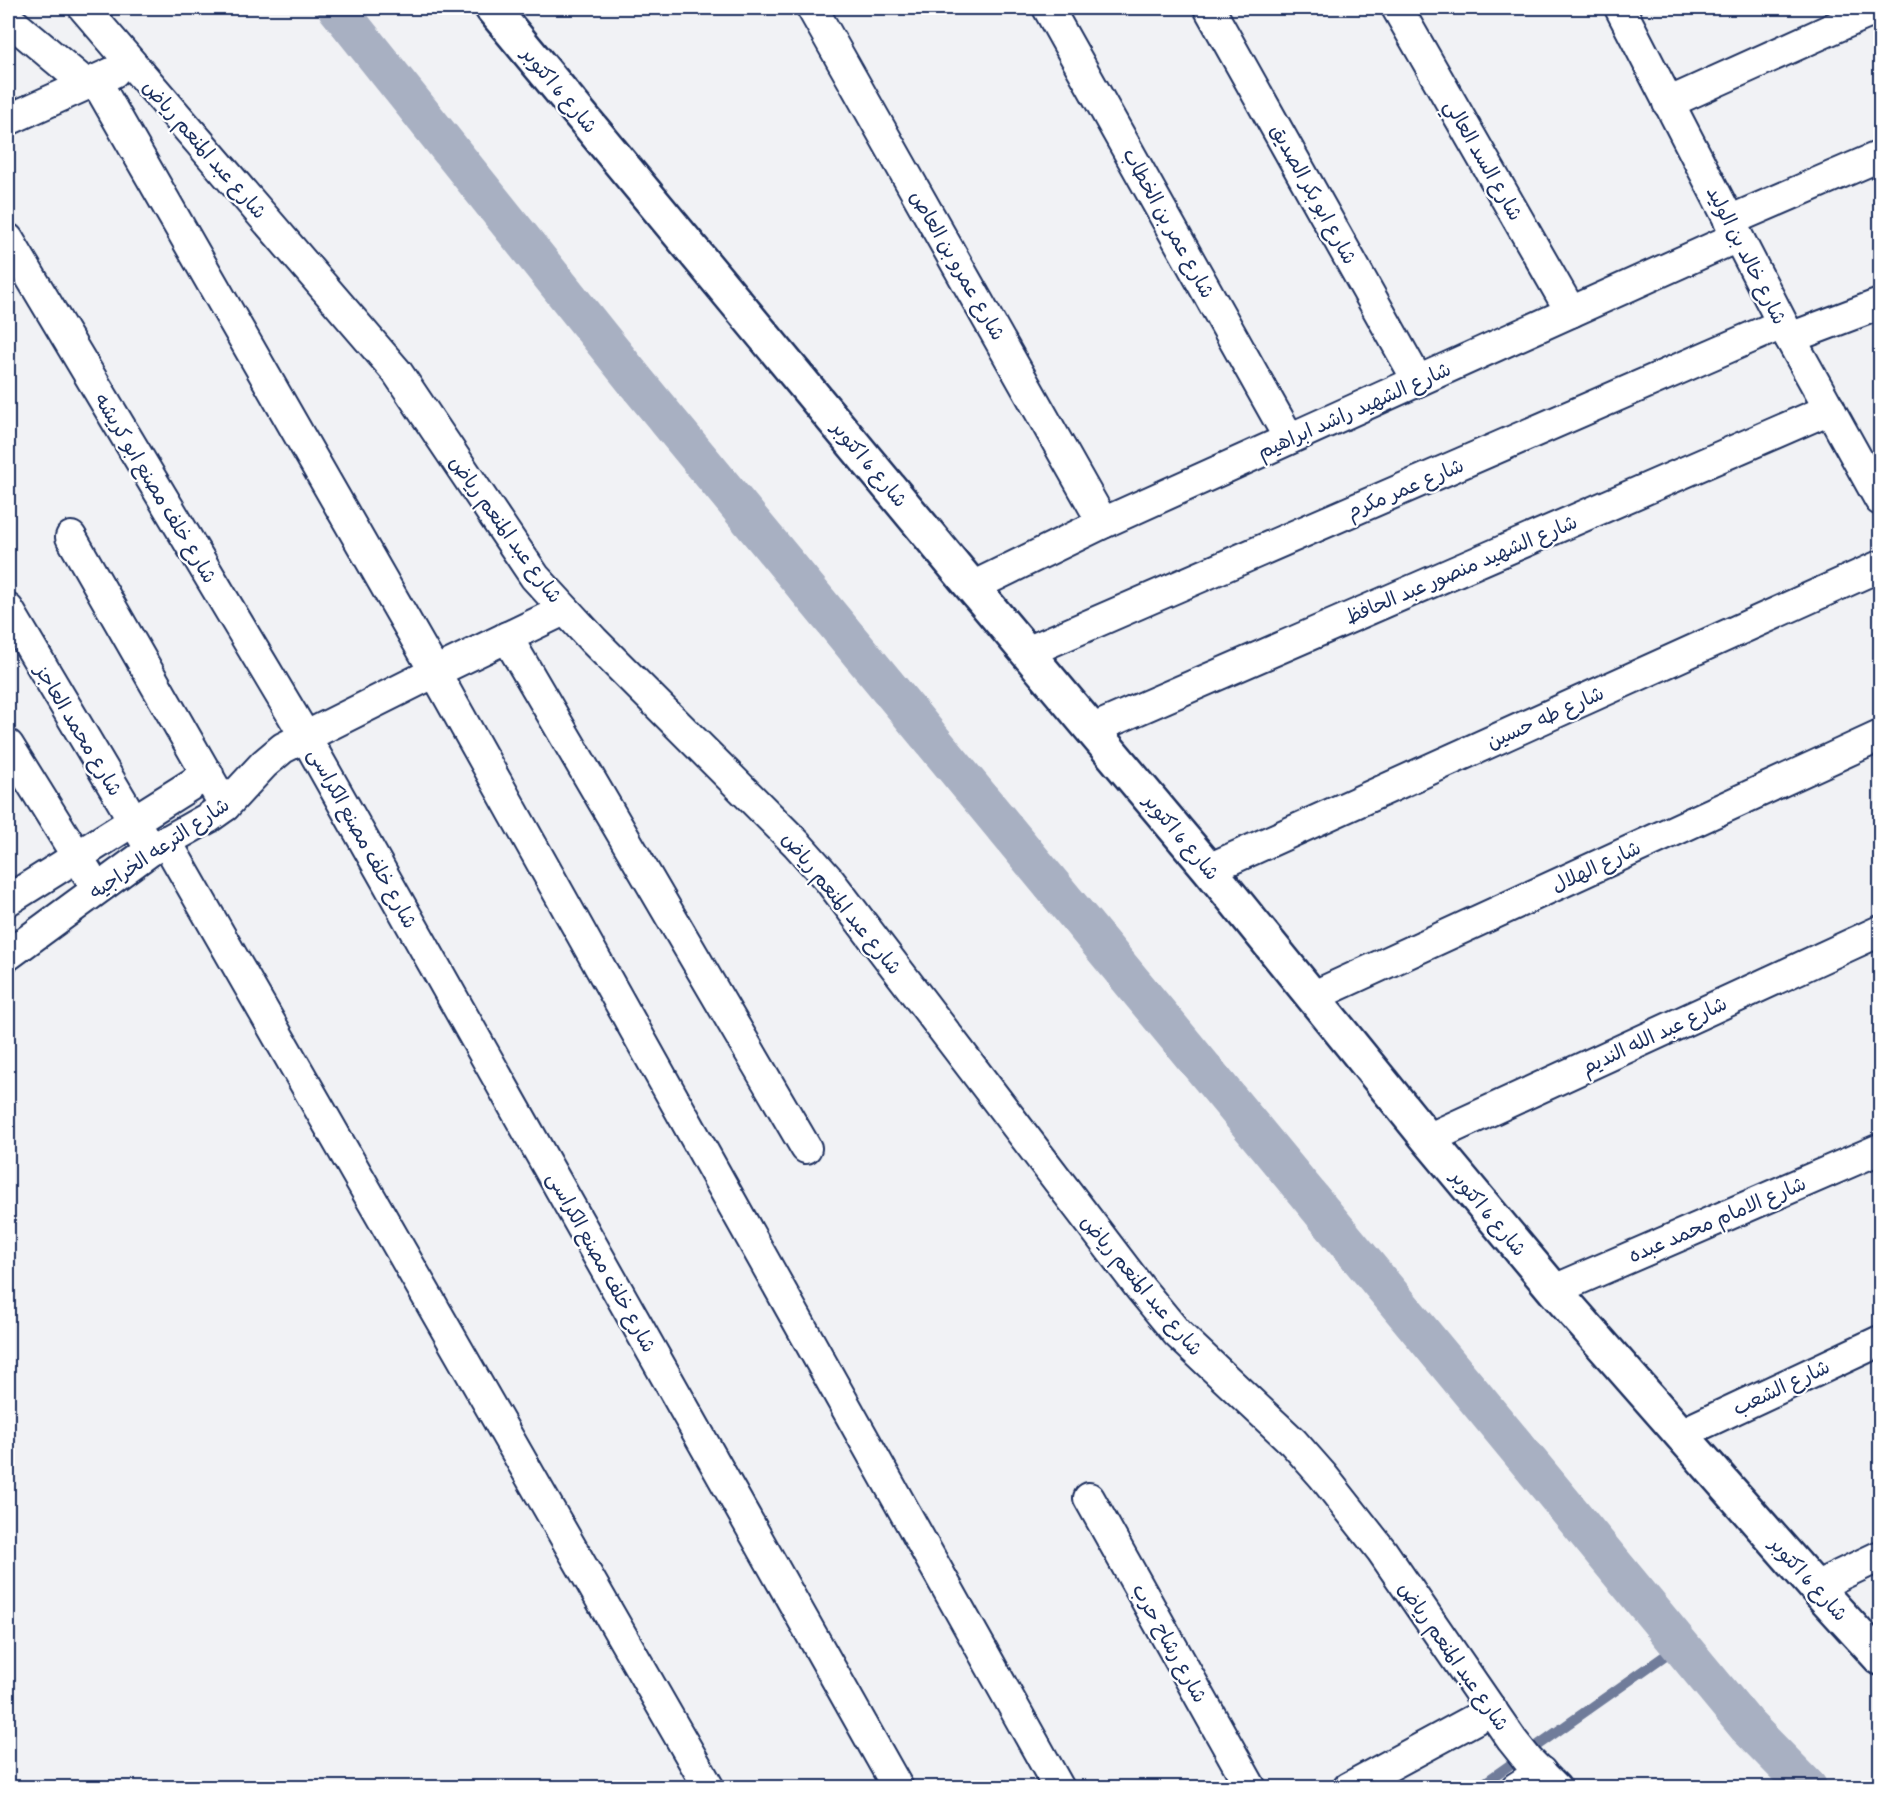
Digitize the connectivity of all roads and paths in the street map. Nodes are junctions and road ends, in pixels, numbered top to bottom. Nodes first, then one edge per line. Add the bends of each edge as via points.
1 (84, 8) edge
2 (492, 8) edge
3 (812, 8) edge
4 (1048, 8) edge
5 (1209, 8) edge
6 (1397, 8) edge
7 (1620, 8) edge
8 (1881, 8) edge
9 (1831, 17) edge
10 (8, 19) edge
11 (132, 63) junction
12 (92, 83) junction
13 (1668, 103) junction
14 (8, 120) edge
15 (1881, 156) edge
16 (1733, 229) junction
17 (8, 239) edge
18 (1881, 304) edge
19 (1571, 312) junction
20 (1786, 331) junction
21 (1418, 381) junction
22 (1830, 409) junction
23 (1289, 438) junction
24 (1869, 453) edge
25 (1881, 500) edge
26 (1103, 523) junction
27 (71, 537) dead end
28 (1881, 566) edge
29 (972, 587) junction
30 (8, 609) edge
31 (564, 610) junction
32 (507, 637) junction
33 (1027, 652) junction
34 (435, 672) junction
35 (1093, 729) junction
36 (305, 736) junction
37 (1881, 736) edge
38 (8, 745) edge
39 (208, 774) junction
40 (225, 806) junction
41 (134, 822) junction
42 (159, 845) junction
43 (77, 857) junction
44 (1209, 869) junction
45 (97, 889) junction
46 (8, 900) edge
47 (8, 908) edge
48 (1881, 931) edge
49 (17, 947) edge
50 (1312, 997) junction
51 (1428, 1139) junction
52 (806, 1148) dead end
53 (1881, 1149) edge
54 (1554, 1290) junction
55 (1881, 1341) edge
56 (1681, 1434) junction
57 (1089, 1498) dead end
58 (1881, 1556) edge
59 (1815, 1587) junction
60 (1878, 1651) edge
61 (1493, 1713) junction
62 (1535, 1777) edge
63 (709, 1788) edge
64 (898, 1788) edge
65 (1059, 1788) edge
66 (1251, 1788) edge
67 (1348, 1788) edge

1 - 11 street, شارع عبد المنعم رياض
2 - 29 main road, شارع 6 اكتوبر
3 - 26 street, شارع عمرو بن العاص
4 - 23 street, شارع عمر بن الخطاب
5 - 21 street, شارع ابو بكر الصديق
6 - 19 street, شارع السد العالي
7 - 13 street, شارع خالد بن الوليد
8 - 9 street
9 - 13 street
10 - 12 street
11 - 12 street
11 - 31 street, شارع عبد المنعم رياض via 397,372 509,540
12 - 14 street
12 - 34 street
13 - 16 street, شارع خالد بن الوليد
15 - 16 street, شارع الشهيد راشد ابراهيم
16 - 19 street, شارع الشهيد راشد ابراهيم
16 - 20 street, شارع خالد بن الوليد
17 - 36 street, شارع خلف مصنع ابو كريشه
18 - 20 street, شارع عمر مكرم
19 - 21 street, شارع الشهيد راشد ابراهيم
20 - 22 street, شارع خالد بن الوليد
20 - 33 street, شارع عمر مكرم
21 - 23 street, شارع الشهيد راشد ابراهيم
22 - 24 street, شارع خالد بن الوليد
22 - 35 street, شارع الشهيد منصور عبد الحافظ
23 - 26 street, شارع الشهيد راشد ابراهيم
24 - 25 street, شارع خالد بن الوليد
26 - 29 street, شارع الشهيد راشد ابراهيم
27 - 39 street
28 - 44 street, شارع طه حسين
29 - 33 main road, شارع 6 اكتوبر
30 - 41 street, شارع محمد العاجز
31 - 32 street, شارع الترعه الخراجيه
31 - 61 street, شارع عبد المنعم رياض via 829,880 1147,1297 1200,1356 1293,1442 1353,1513
32 - 34 street, شارع الترعه الخراجيه
32 - 52 street
33 - 35 main road, شارع 6 اكتوبر
34 - 36 street, شارع الترعه الخراجيه
34 - 65 street
35 - 44 main road, شارع 6 اكتوبر
36 - 40 street, شارع الترعه الخراجيه via 264,764
36 - 64 street, شارع خلف مصنع الكراسى
37 - 50 street, شارع الهلال
38 - 43 street
39 - 40 street
39 - 41 street, شارع الترعه الخراجيه
40 - 42 street, شارع الترعه الخراجيه
41 - 42 street, شارع محمد العاجز
41 - 43 street, شارع الترعه الخراجيه
42 - 45 street, شارع الترعه الخراجيه
42 - 63 street, شارع محمد العاجز
43 - 45 street
43 - 46 street, شارع الترعه الخراجيه
44 - 50 main road, شارع 6 اكتوبر
45 - 49 street, شارع الترعه الخراجيه
47 - 49 street
48 - 51 street, شارع عبد الله النديم
50 - 51 main road, شارع 6 اكتوبر
51 - 54 main road, شارع 6 اكتوبر
53 - 54 street, شارع الامام محمد عبده
54 - 56 main road, شارع 6 اكتوبر
55 - 56 street, شارع الشعب
56 - 59 main road, شارع 6 اكتوبر
57 - 66 street, شارع رشاح حرب
58 - 59 street
59 - 60 main road, شارع 6 اكتوبر
61 - 62 street, شارع عبد المنعم رياض
61 - 67 street

